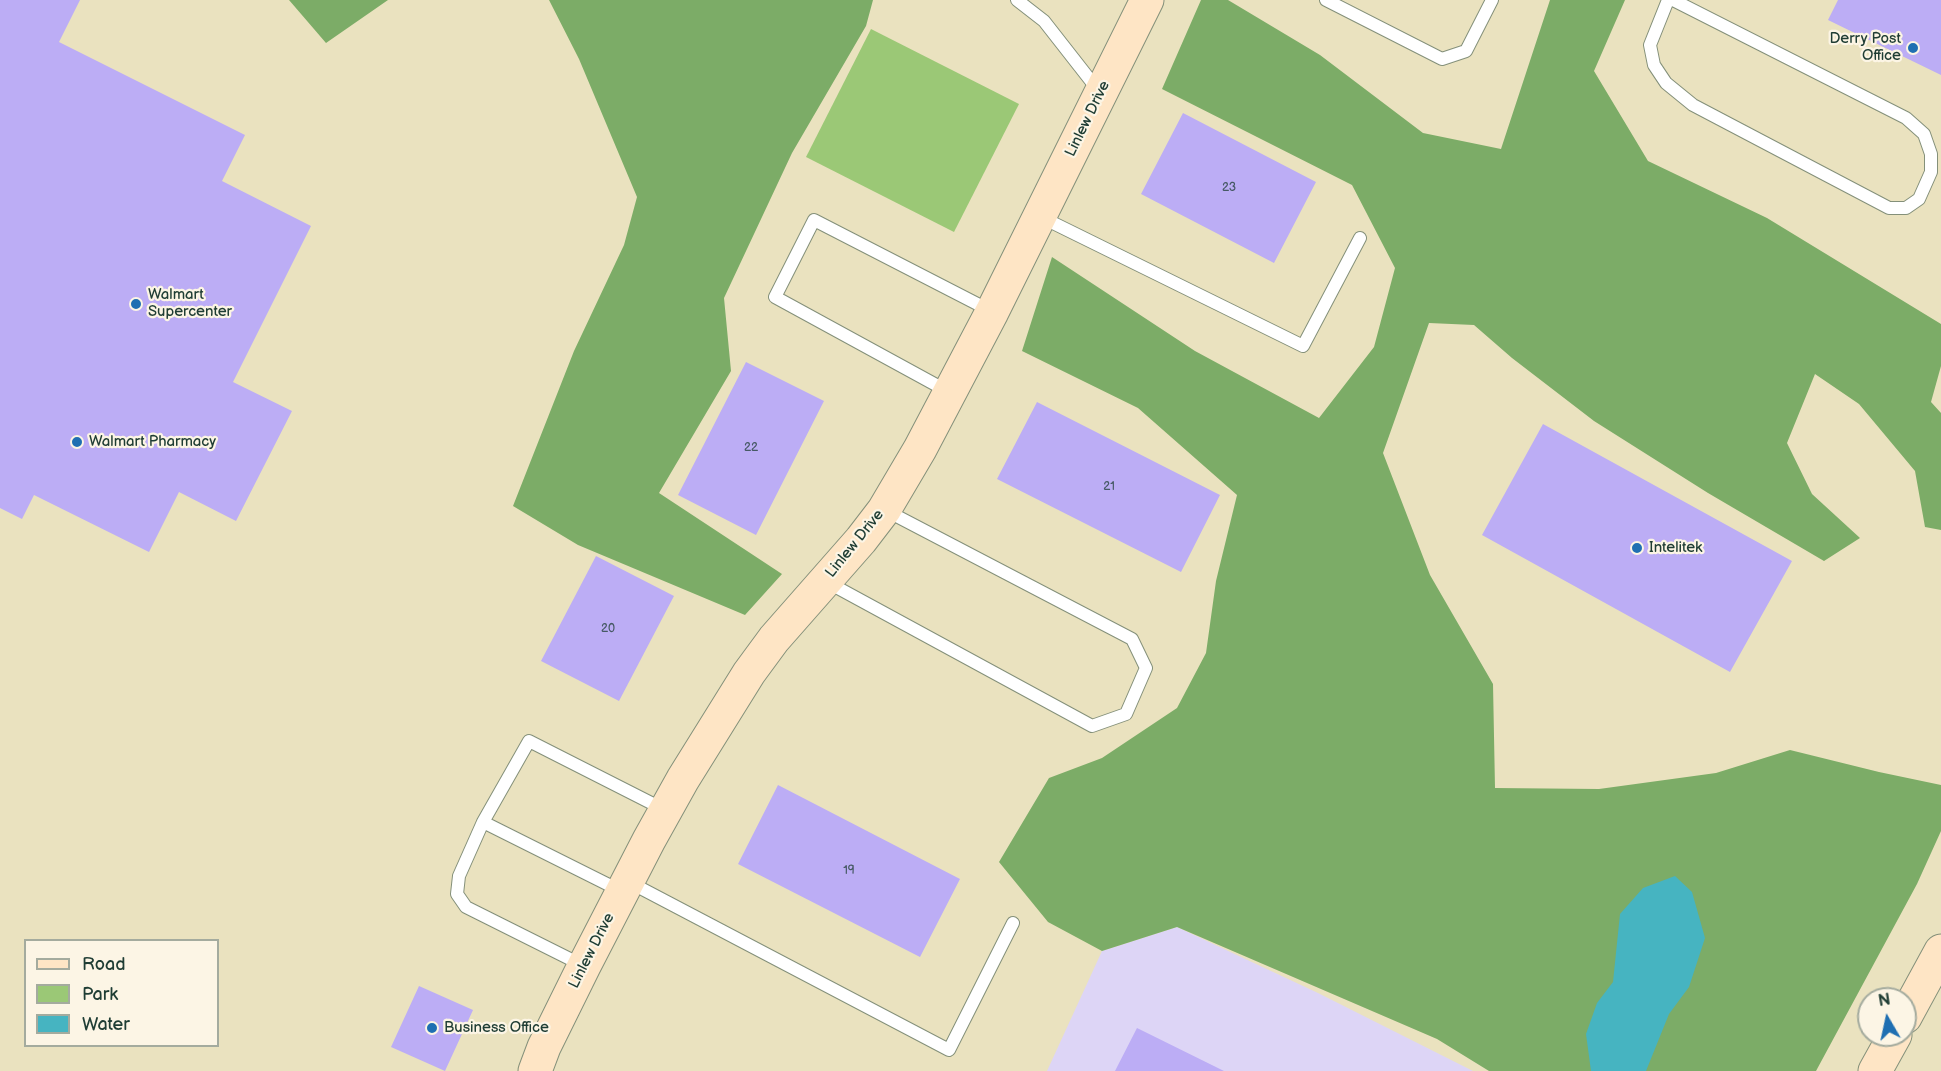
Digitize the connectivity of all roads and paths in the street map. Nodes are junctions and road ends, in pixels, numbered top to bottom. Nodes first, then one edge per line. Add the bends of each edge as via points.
1 (1017, 0) edge
2 (1147, 0) edge
3 (1326, 0) edge
4 (1492, 0) edge
5 (1668, 0) edge
6 (1672, 0) edge
7 (1101, 93) junction
8 (1040, 217) junction
9 (1360, 238) dead end
10 (992, 312) junction
11 (951, 393) junction
12 (884, 510) junction
13 (825, 581) junction
14 (666, 810) junction
15 (483, 822) junction
16 (625, 887) junction
17 (1012, 923) dead end
18 (1941, 951) edge
19 (584, 966) junction
20 (1917, 995) edge
21 (1888, 1047) edge
22 (535, 1071) edge
23 (1875, 1071) edge

1 - 7 lane via 1044,21
2 - 7 street, Linlew Drive
3 - 4 lane via 1442,59 1466,51
5 - 6 lane via 1650,45 1654,65 1666,83 1693,105 1889,208 1906,208 1919,198 1931,172 1931,154 1924,134 1906,118
7 - 8 street, Linlew Drive
8 - 9 lane via 1303,346
8 - 10 street, Linlew Drive
10 - 11 street, Linlew Drive
10 - 11 lane via 814,220 775,297
11 - 12 street, Linlew Drive
12 - 13 street, Linlew Drive
12 - 13 lane via 1132,639 1146,668 1126,714 1092,726
13 - 14 street, Linlew Drive via 749,673
14 - 15 lane via 529,741
14 - 16 street, Linlew Drive
15 - 16 lane
15 - 19 lane via 459,876 456,894 466,907
16 - 17 lane via 949,1050
16 - 19 street, Linlew Drive
18 - 20 street
19 - 22 street, Linlew Drive
21 - 23 street

